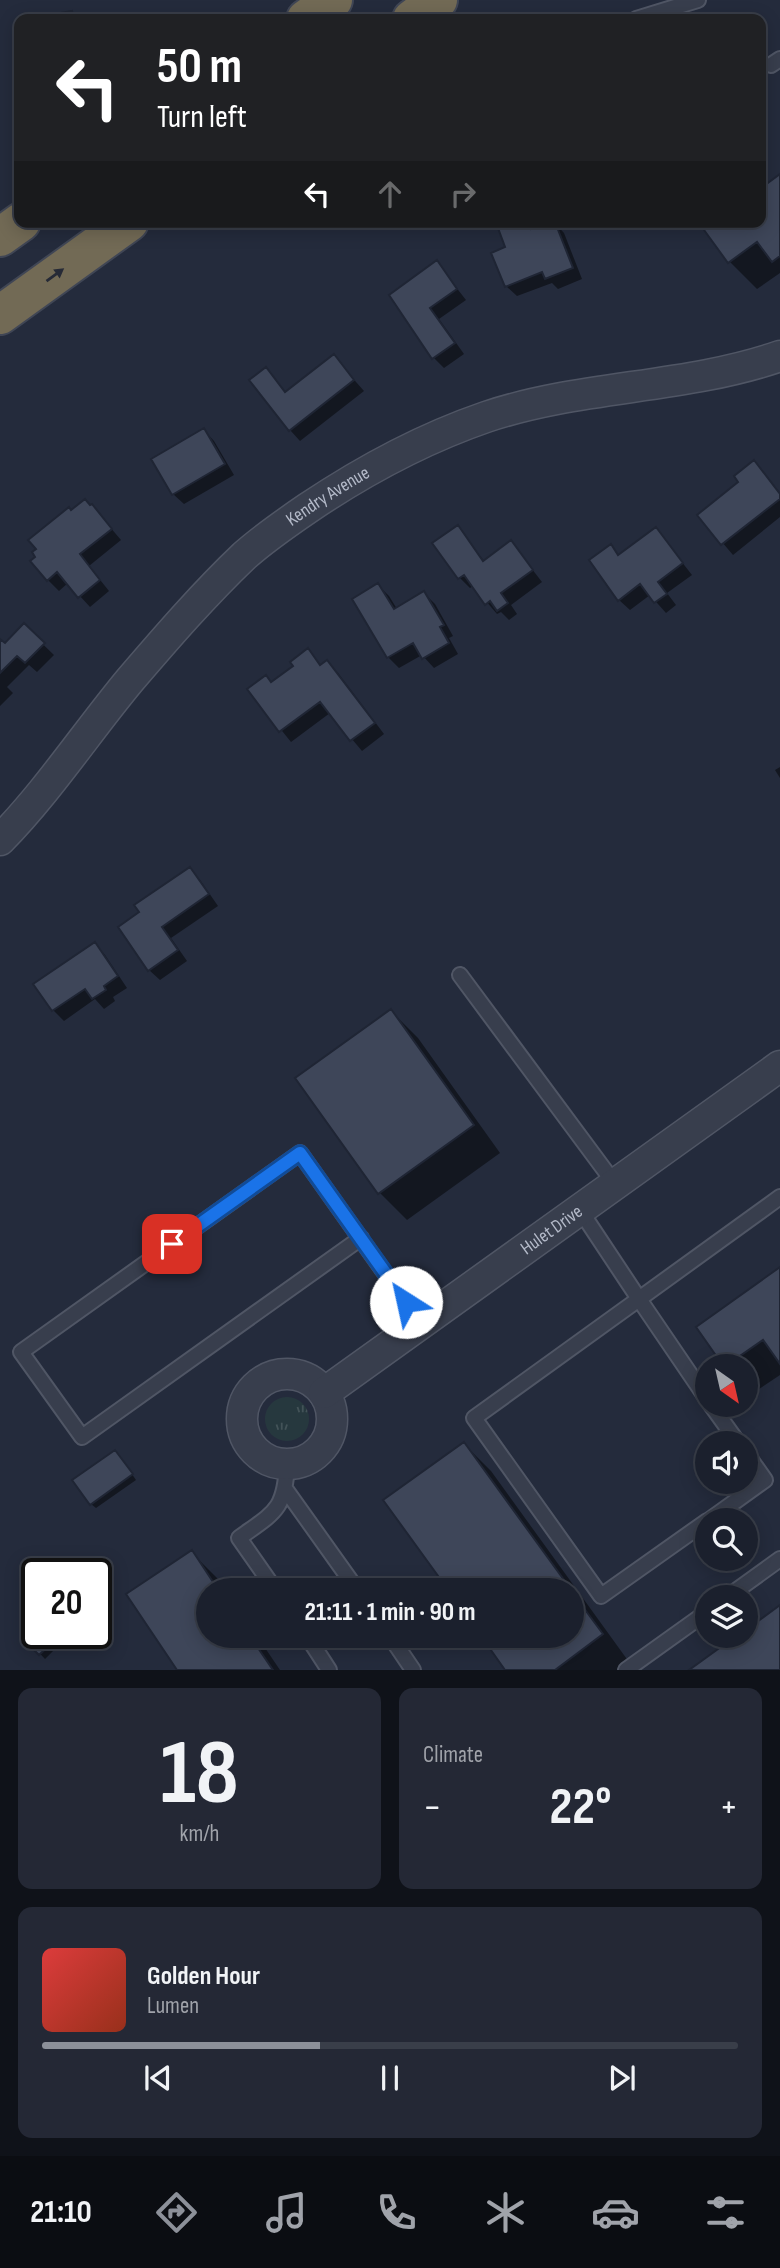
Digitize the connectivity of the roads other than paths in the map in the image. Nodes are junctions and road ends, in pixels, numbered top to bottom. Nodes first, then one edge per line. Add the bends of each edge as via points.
1 (333, 0) edge
2 (438, 0) edge
3 (698, 0) edge
4 (313, 14) edge
5 (419, 14) edge
6 (652, 14) edge
7 (121, 228) edge
8 (0, 315) edge
9 (780, 356) edge
10 (0, 840) edge
11 (460, 975) dead end
12 (780, 1066) edge
13 (615, 1184) junction
14 (780, 1196) edge
15 (580, 1210) junction
16 (361, 1238) junction
17 (639, 1299) junction
18 (421, 1324) junction
19 (695, 1381) edge
20 (324, 1394) junction
21 (758, 1470) edge
22 (287, 1477) junction
23 (758, 1485) edge
24 (745, 1494) edge
25 (725, 1508) edge
26 (695, 1529) edge
27 (780, 1559) edge
28 (267, 1578) edge
29 (350, 1578) edge
30 (744, 1585) edge
31 (695, 1621) edge
32 (315, 1648) edge
33 (398, 1648) edge
34 (329, 1670) edge
35 (413, 1670) edge
36 (626, 1670) edge

1 - 4 highway
2 - 5 highway
3 - 6 lane
8 -> 7 highway
9 - 10 street, Kendry Avenue via 712,375 509,410 398,454 341,486 276,530 227,574 129,681
11 - 13 lane
12 - 13 street, Hulet Drive
13 - 15 street, Hulet Drive
14 - 17 lane
15 - 17 lane
15 - 18 street, Hulet Drive
16 - 16 lane via 300,1153 21,1352 82,1437
16 - 18 lane
17 - 19 lane
17 - 26 lane via 474,1418 601,1596
18 - 20 street, Hulet Drive
20 - 22 street via 332,1424 324,1444
20 - 22 street via 308,1379 288,1374 266,1379 250,1393 243,1413 250,1444
21 - 23 lane via 765,1480
22 - 28 lane via 274,1512 239,1538
22 - 29 lane
24 - 25 lane
27 - 30 lane
31 - 36 lane
32 - 34 lane
33 - 35 lane

